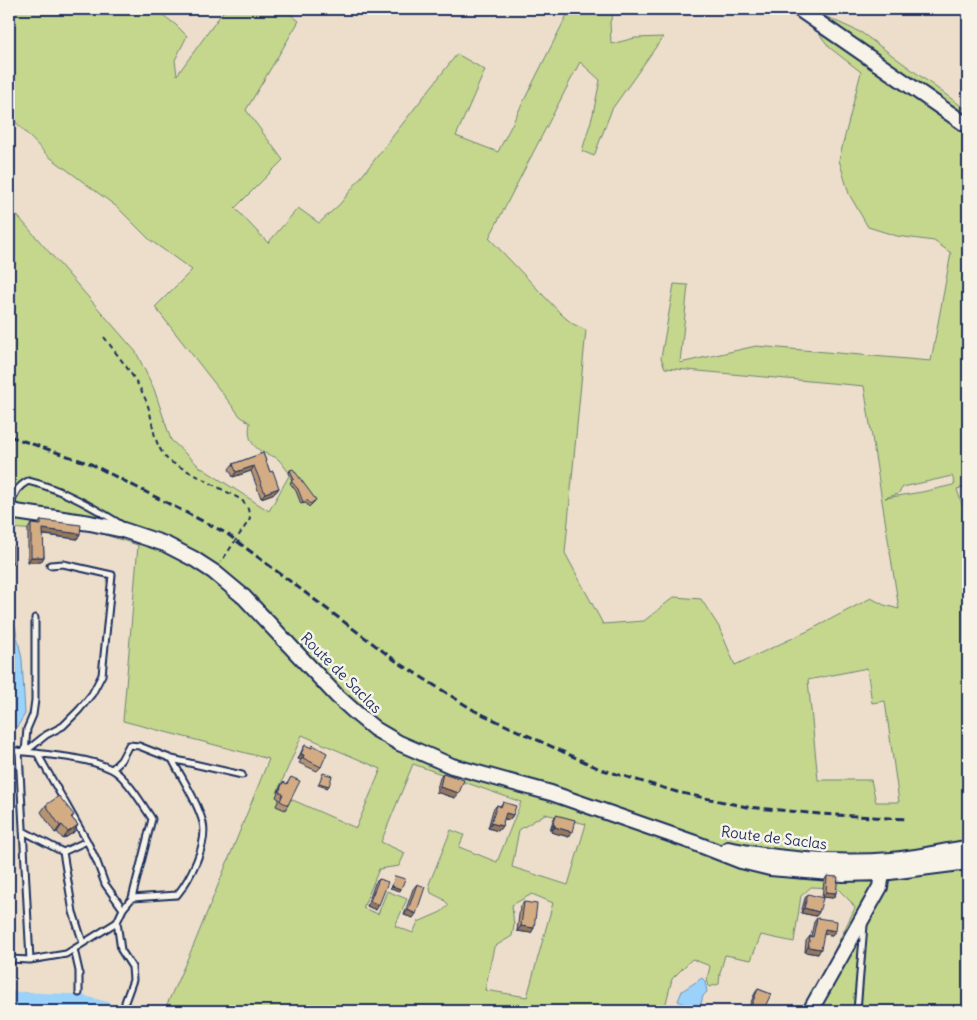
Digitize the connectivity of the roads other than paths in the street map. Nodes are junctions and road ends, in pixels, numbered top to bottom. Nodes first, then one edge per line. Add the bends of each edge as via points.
1 (799, 9) edge
2 (968, 126) edge
3 (12, 507) edge
4 (138, 534) junction
5 (50, 565) dead end
6 (35, 618) dead end
7 (9, 750) edge
8 (22, 752) junction
9 (37, 753) junction
10 (172, 759) junction
11 (112, 769) junction
12 (242, 775) dead end
13 (23, 831) junction
14 (87, 841) junction
15 (695, 843) junction
16 (968, 848) edge
17 (63, 852) junction
18 (892, 860) junction
19 (968, 862) edge
20 (882, 874) junction
21 (132, 898) junction
22 (123, 909) junction
23 (864, 915) junction
24 (117, 922) junction
25 (83, 943) junction
26 (74, 949) junction
27 (9, 959) edge
28 (30, 960) junction
29 (79, 993) dead end
30 (126, 1002) dead end
31 (810, 1011) edge
32 (857, 1011) edge

1 - 2 main road
3 - 4 main road, Route de Saclas via 42,516
3 - 4 lane via 15,492 28,481 33,482 87,504
4 - 15 main road, Route de Saclas via 194,558 214,572 244,597 350,708 375,729 452,766 551,793
5 - 8 lane via 63,564 112,575 102,675 92,694 63,726
6 - 8 lane via 33,715
7 - 8 lane
8 - 9 lane
8 - 13 lane
9 - 11 lane
9 - 14 lane
10 - 11 lane via 129,745
10 - 12 lane
10 - 21 lane via 203,824 195,866 177,895
11 - 21 lane via 131,787 152,819
13 - 17 lane
13 - 28 lane
14 - 17 lane
14 - 22 lane via 104,884
15 - 18 main road, Route de Saclas via 801,860
15 - 20 main road, Route de Saclas via 741,862 770,868
16 - 18 main road, Route de Saclas
17 - 25 lane via 73,912
18 - 20 main road
19 - 20 main road, Route de Saclas
20 - 23 main road via 880,887
21 - 22 lane
22 - 24 lane
23 - 31 main road
23 - 32 lane
24 - 25 lane
24 - 30 lane via 122,950 132,968 133,980
25 - 26 lane
26 - 28 lane via 66,954
26 - 29 lane
27 - 28 lane

